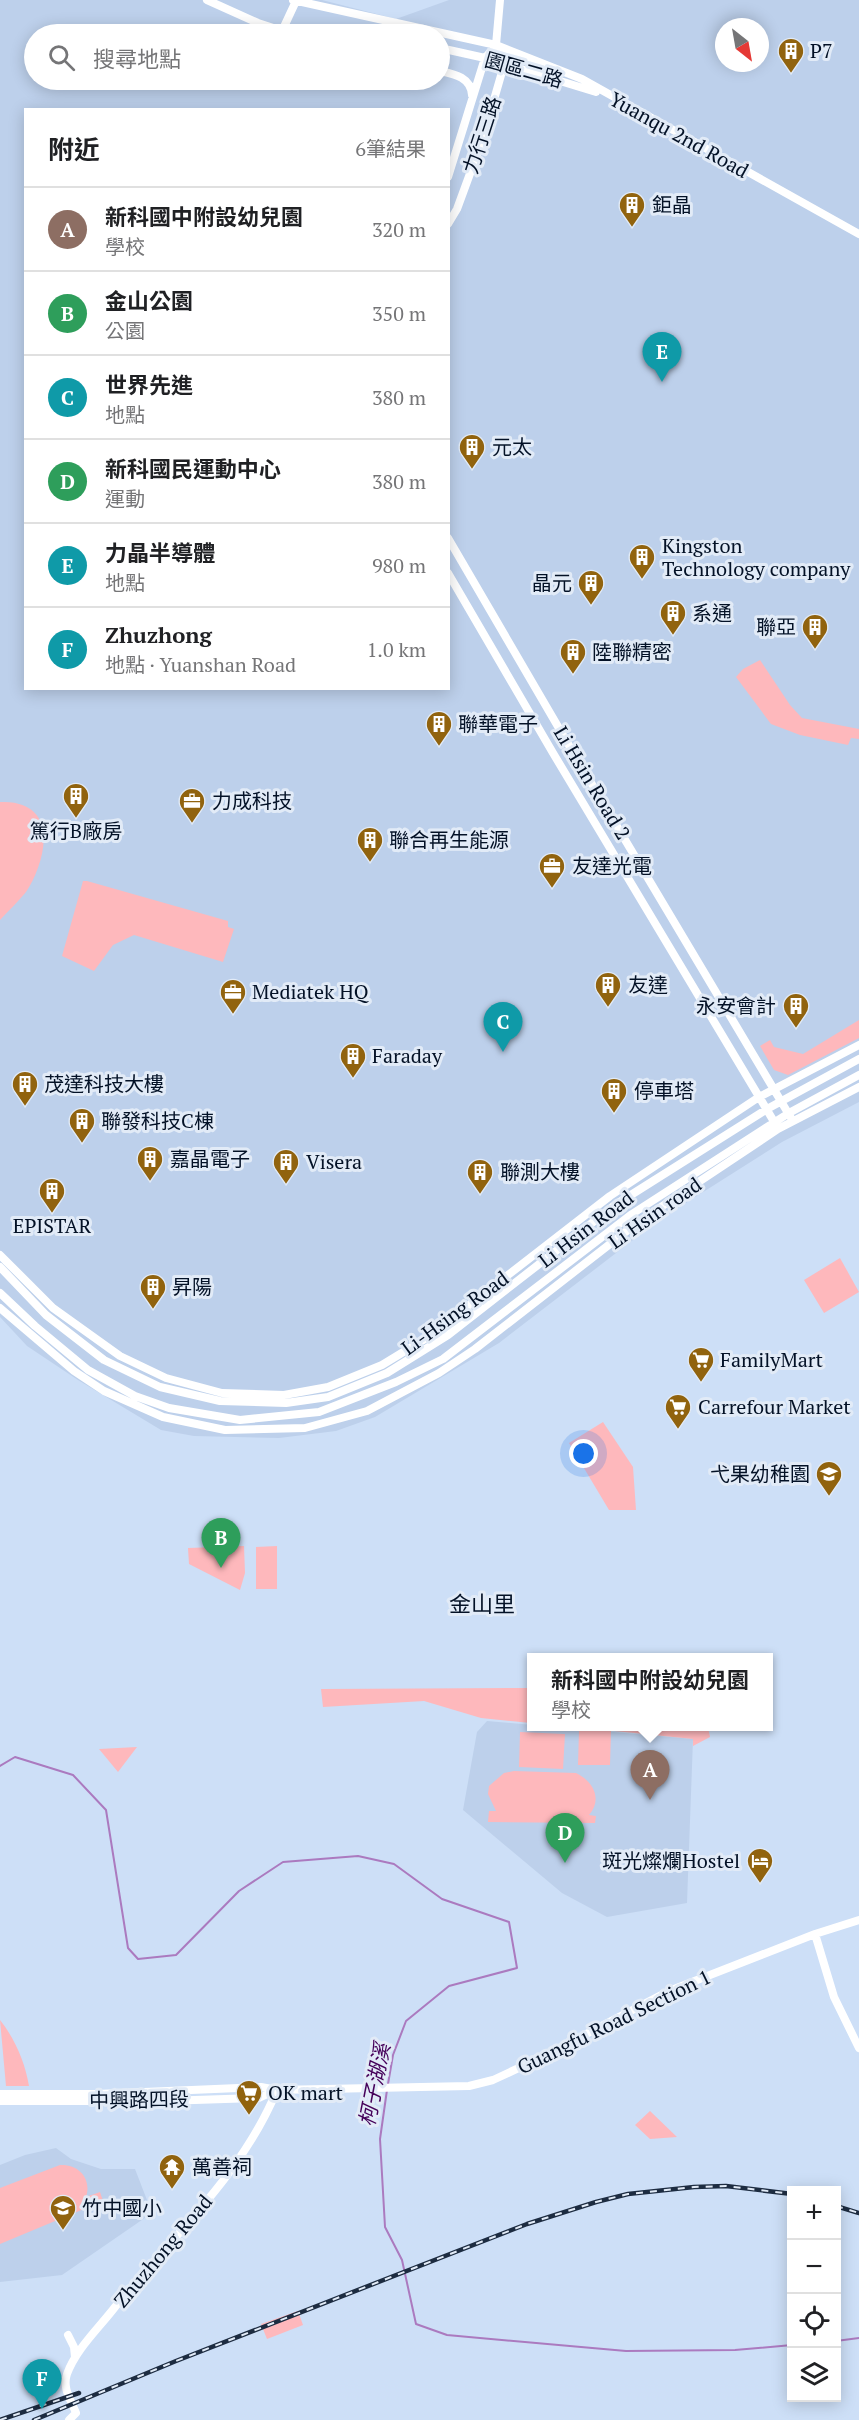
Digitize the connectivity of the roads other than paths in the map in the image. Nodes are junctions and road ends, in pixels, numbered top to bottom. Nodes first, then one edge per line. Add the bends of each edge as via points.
1 (207, 0) edge
2 (293, 0) edge
3 (500, 0) edge
4 (265, 24) edge
5 (284, 24) edge
6 (401, 24) edge
7 (450, 35) edge
8 (496, 45) junction
9 (450, 50) edge
10 (485, 58) junction
11 (504, 64) junction
12 (450, 74) edge
13 (608, 95) junction
14 (470, 110) junction
15 (450, 171) edge
16 (450, 221) edge
17 (859, 234) edge
18 (450, 541) edge
19 (450, 576) edge
20 (859, 1045) edge
21 (859, 1059) edge
22 (859, 1075) edge
23 (859, 1087) edge
24 (775, 1089) junction
25 (759, 1097) junction
26 (782, 1100) junction
27 (767, 1109) junction
28 (791, 1117) junction
29 (776, 1125) junction
30 (0, 1255) edge
31 (0, 1267) edge
32 (0, 1293) edge
33 (0, 1308) edge
34 (859, 1920) edge
35 (814, 1934) junction
36 (859, 2048) edge
37 (376, 2087) joint
38 (277, 2090) junction
39 (0, 2094) edge
40 (0, 2101) edge
41 (68, 2335) dead end
42 (75, 2358) junction
43 (69, 2420) edge

1 - 4 street
2 - 5 street
2 - 6 street, 園區二路
3 - 8 street
7 - 8 street, 園區二路
8 - 10 street, 力行三路
8 - 11 street
8 - 13 street, Yuanqu 2nd Road via 582,79
9 - 10 street, 園區二路
10 - 11 street, 園區二路
10 - 14 street, 力行三路
11 - 13 street, 園區二路
11 - 16 street, 力行三路 via 478,151
12 - 14 street via 471,86
13 - 17 street, Yuanqu 2nd Road
14 - 15 street, 力行三路
18 - 24 street, Li Hsin Road 2
19 - 25 street, Li Hsin Road 2
20 - 24 street, Li-Hsing Road
21 - 26 street, Li Hsin Road
22 - 28 street
23 - 28 street, Li Hsin road
24 - 25 street, Li-Hsing Road
24 - 26 street, Li Hsin Road 2
25 - 27 street, Li Hsin Road 2
25 - 30 street, Li-Hsing Road via 610,1196 428,1337 382,1365 328,1387 284,1395 222,1393 166,1378 120,1356 53,1308
26 - 27 street, Li Hsin Road
26 - 28 street, Li Hsin Road 2
27 - 29 street, Li Hsin Road 2
27 - 31 street, Li Hsin Road via 615,1205 448,1335 387,1373 328,1397 286,1403 220,1401 160,1387 104,1360 46,1315
28 - 29 street, Li Hsin road
29 - 32 street, Li Hsin Road via 624,1220 443,1359 320,1412 240,1420 169,1408 135,1396 88,1370
29 - 33 street, Li Hsin road via 637,1223 440,1373 367,1411 305,1428 225,1430 163,1417 104,1391 74,1371
34 - 35 street, Guangfu Road Section 1
35 - 36 street via 834,1997
35 - 37 street, Guangfu Road Section 1 via 669,1991 493,2080 469,2086
37 - 38 street, 中興路四段
38 - 39 street, 中興路四段 via 261,2087
38 - 40 street, 中興路四段 via 259,2097
38 - 42 street, Zhuzhong Road via 235,2164
41 - 42 street
42 - 43 street, Zhuzhong Road via 65,2385 76,2413

